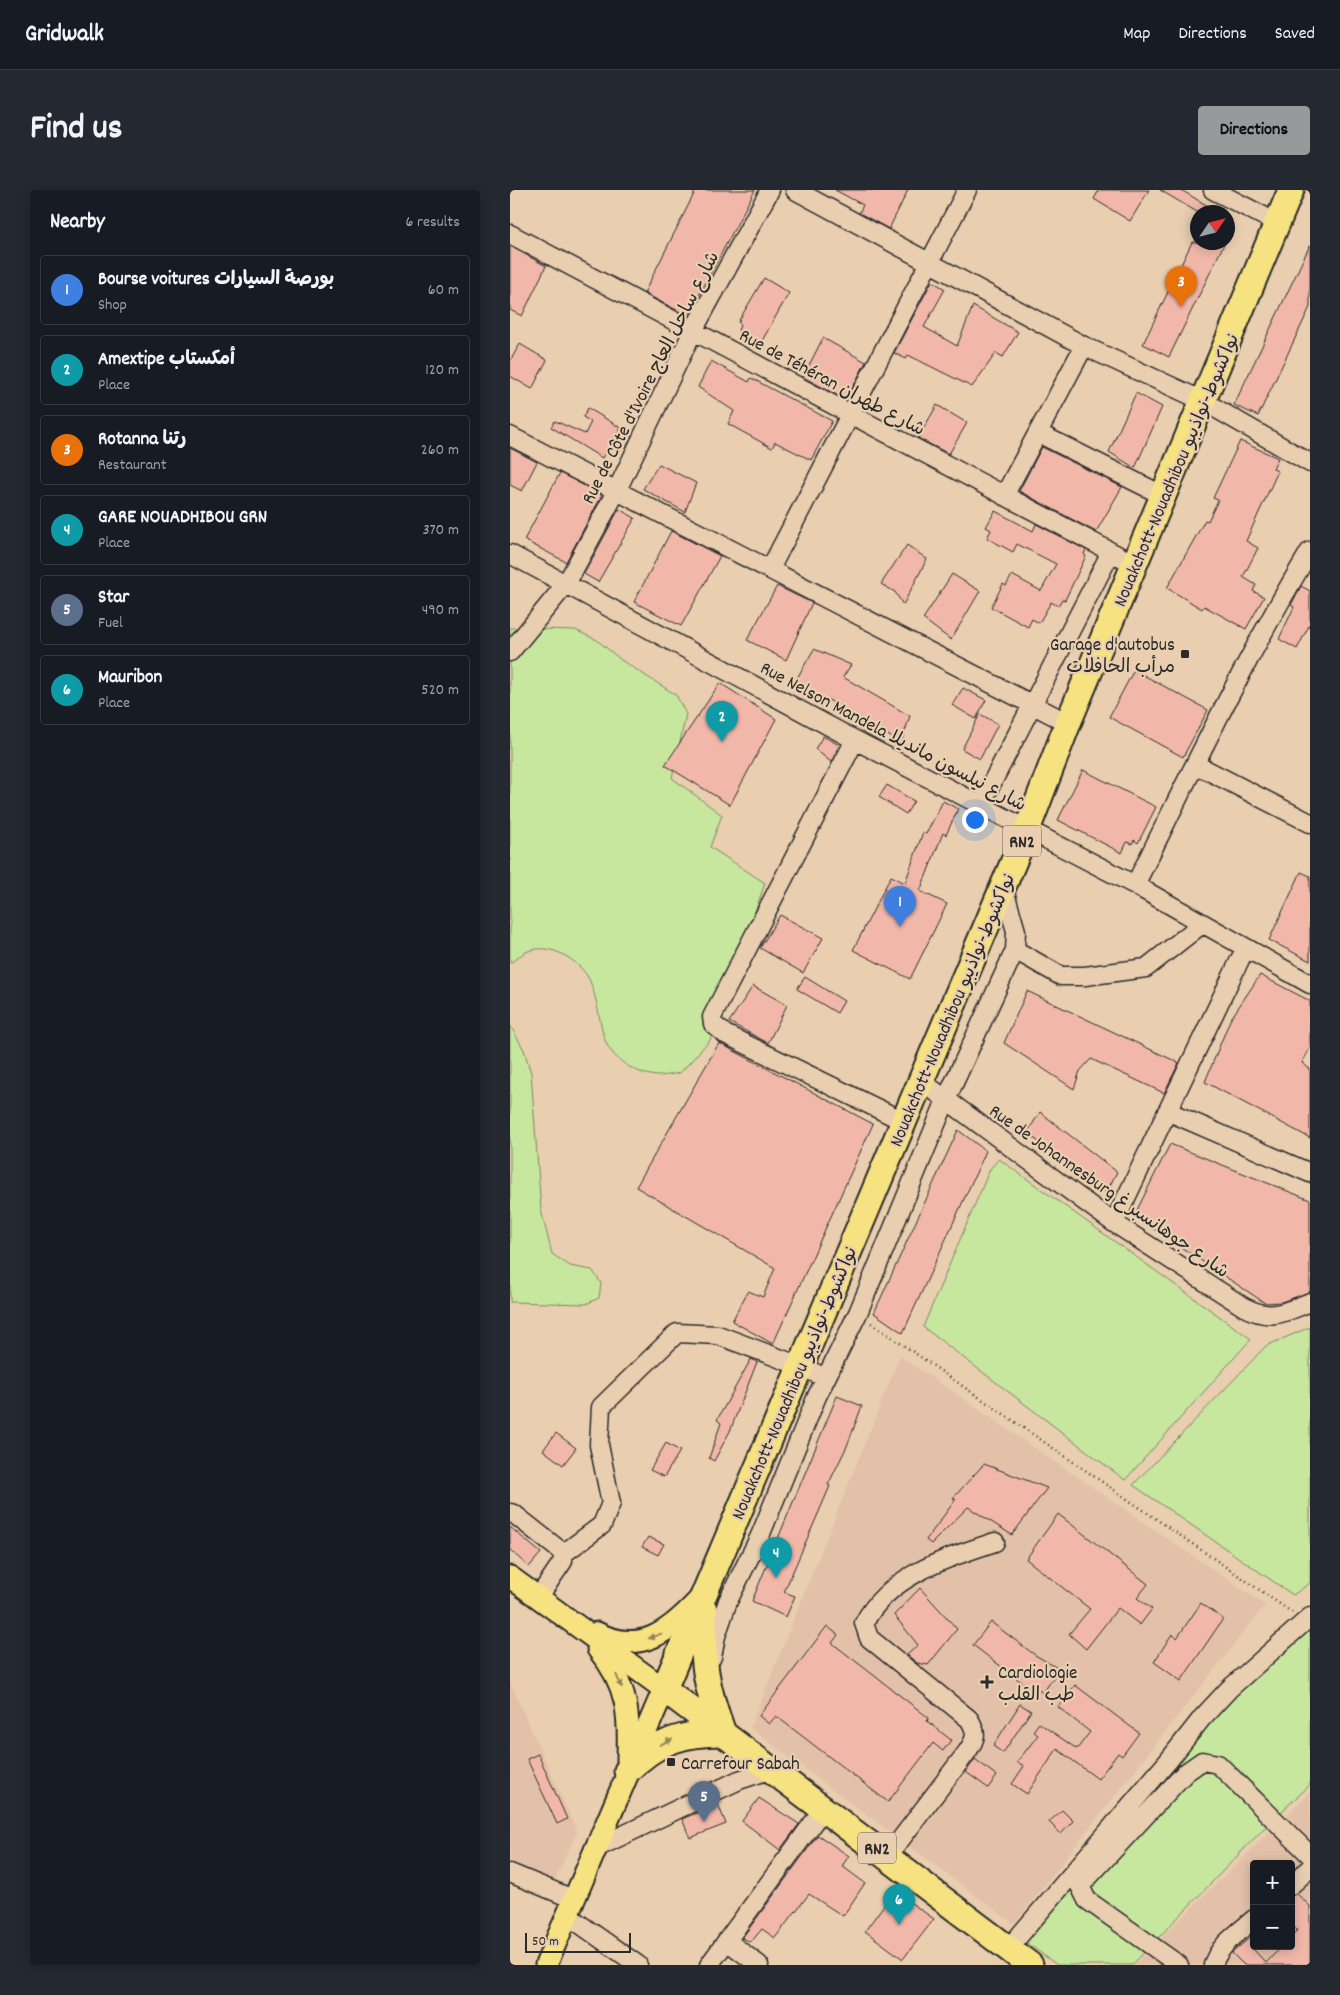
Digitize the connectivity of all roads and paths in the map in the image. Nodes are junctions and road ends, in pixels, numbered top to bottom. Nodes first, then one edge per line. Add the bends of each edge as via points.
1 (770, 190) edge
2 (795, 190) edge
3 (967, 190) edge
4 (1291, 190) edge
5 (1218, 191) edge
6 (1276, 223) junction
7 (510, 234) edge
8 (930, 263) junction
9 (693, 331) junction
10 (1084, 346) junction
11 (1203, 401) junction
12 (852, 415) junction
13 (1038, 433) junction
14 (510, 436) edge
15 (1310, 463) edge
16 (617, 490) junction
17 (1004, 496) junction
18 (1164, 496) junction
19 (1310, 551) edge
20 (1111, 552) junction
21 (510, 554) edge
22 (1136, 565) junction
23 (770, 569) junction
24 (566, 584) junction
25 (510, 652) edge
26 (1031, 704) junction
27 (1068, 723) junction
28 (856, 740) junction
29 (1195, 764) junction
30 (980, 806) junction
31 (1308, 817) edge
32 (1027, 830) junction
33 (1135, 885) junction
34 (1003, 886) junction
35 (1202, 924) junction
36 (1245, 949) junction
37 (1015, 950) junction
38 (1310, 984) edge
39 (921, 1082) junction
40 (946, 1100) junction
41 (1167, 1110) junction
42 (903, 1121) junction
43 (1310, 1173) edge
44 (1114, 1223) junction
45 (1310, 1302) edge
46 (858, 1313) junction
47 (800, 1366) junction
48 (826, 1378) junction
49 (748, 1489) junction
50 (775, 1500) junction
51 (510, 1513) edge
52 (995, 1542) dead end
53 (563, 1554) junction
54 (510, 1576) edge
55 (706, 1591) junction
56 (538, 1598) junction
57 (728, 1602) junction
58 (565, 1618) junction
59 (1307, 1619) edge
60 (664, 1688) junction
61 (708, 1690) junction
62 (723, 1734) junction
63 (772, 1769) junction
64 (627, 1771) junction
65 (824, 1808) junction
66 (594, 1849) junction
67 (1310, 1855) edge
68 (888, 1856) junction
69 (1310, 1868) edge
70 (510, 1873) edge
71 (1295, 1881) edge
72 (570, 1907) junction
73 (1250, 1923) edge
74 (727, 1941) junction
75 (1008, 1949) junction
76 (546, 1965) edge
77 (638, 1965) edge
78 (709, 1965) edge
79 (759, 1965) edge
80 (1030, 1965) edge
81 (1179, 1965) edge
82 (1213, 1965) edge

1 - 9 street, Rue de Côte d'Ivoire شارع ساحل العاج
2 - 8 street
3 - 8 street
4 - 6 highway, Nouakchott-Nouadhibou نواكشوط-نواذيبو / RN2
5 - 6 street
6 - 11 highway, Nouakchott-Nouadhibou نواكشوط-نواذيبو / RN2
7 - 9 street, Rue de Téhéran شارع طهران
8 - 10 street
8 - 12 street
9 - 12 street, Rue de Téhéran شارع طهران
9 - 16 street, Rue de Côte d'Ivoire شارع ساحل العاج
10 - 11 street
10 - 13 street
11 - 15 street
11 - 18 highway, Nouakchott-Nouadhibou نواكشوط-نواذيبو / RN2
12 - 17 street, Rue de Téhéran شارع طهران
12 - 23 street
13 - 17 street
13 - 18 street
14 - 16 street
16 - 23 street
16 - 24 street, Rue de Côte d'Ivoire شارع ساحل العاج
17 - 20 street, Rue de Téhéran شارع طهران
18 - 22 highway, Nouakchott-Nouadhibou نواكشوط-نواذيبو / RN2
19 - 29 street
20 - 22 street, Rue de Téhéran شارع طهران
20 - 26 street
21 - 24 street, Rue Nelson Mandela شارع نيلسون مانديلا
22 - 27 highway, Nouakchott-Nouadhibou نواكشوط-نواذيبو / RN2
23 - 26 street
24 - 25 street, Rue de Côte d'Ivoire شارع ساحل العاج
24 - 28 street, Rue Nelson Mandela شارع نيلسون مانديلا
26 - 27 street
26 - 30 street
27 - 32 highway, Nouakchott-Nouadhibou نواكشوط-نواذيبو / RN2
28 - 30 street, Rue Nelson Mandela شارع نيلسون مانديلا
28 - 42 street via 712,1017 713,1024 725,1034
29 - 31 street
29 - 33 street
30 - 32 street, Rue Nelson Mandela شارع نيلسون مانديلا
32 - 33 street, Rue Nelson Mandela شارع نيلسون مانديلا
32 - 34 highway, Nouakchott-Nouadhibou نواكشوط-نواذيبو / RN2
33 - 35 street, Rue Nelson Mandela شارع نيلسون مانديلا
34 - 37 street via 1016,931
34 - 39 highway, Nouakchott-Nouadhibou نواكشوط-نواذيبو / RN2
35 - 36 street, Rue Nelson Mandela شارع نيلسون مانديلا
35 - 37 street via 1146,968 1061,976
36 - 38 street, Rue Nelson Mandela شارع نيلسون مانديلا
36 - 41 street
37 - 40 street
39 - 40 street, Rue de Johannesburg شارع جوهانسبرغ
39 - 42 highway, Nouakchott-Nouadhibou نواكشوط-نواذيبو / RN2
40 - 44 street, Rue de Johannesburg شارع جوهانسبرغ
40 - 46 street
41 - 43 street
41 - 44 street
42 - 47 highway, Nouakchott-Nouadhibou نواكشوط-نواذيبو / RN2
44 - 45 street, Rue de Johannesburg شارع جوهانسبرغ via 1253,1312 1274,1316
46 - 48 street
46 - 59 path
47 - 48 street
47 - 49 highway, Nouakchott-Nouadhibou نواكشوط-نواذيبو / RN2
47 - 53 street via 718,1335 677,1334 601,1407 599,1446 611,1503 602,1525
48 - 50 street
49 - 50 street
49 - 55 highway, Nouakchott-Nouadhibou نواكشوط-نواذيبو / RN2
50 - 57 street
51 - 53 street
52 - 68 street via 946,1558 896,1585 872,1608 864,1623 869,1638 969,1719 976,1730 976,1740
53 - 56 street via 563,1560
54 - 56 main road
55 - 57 street
55 -> 58 main road via 667,1630 639,1641 611,1640
55 - 60 highway, Nouakchott-Nouadhibou نواكشوط-نواذيبو / RN2
55 - 61 highway via 702,1644
56 - 58 main road
57 - 61 street via 712,1651
58 - 60 main road
58 -> 64 main road via 599,1650 620,1679 627,1706
59 - 75 street via 1229,1689 1202,1718
60 - 62 highway, RN2
60 - 64 main road
61 - 62 highway
62 - 63 highway, RN2
64 -> 62 highway via 644,1755 678,1737 700,1733
63 - 65 highway, RN2
63 - 66 street via 739,1780
64 - 66 main road
65 - 68 highway, RN2
65 - 74 street
66 - 72 main road
67 - 81 street via 1218,1764 1202,1761 1185,1773 1080,1886 1087,1900
68 - 75 highway, RN2
69 - 71 street
70 - 72 street
72 - 76 main road
72 - 77 street
73 - 82 street via 1227,1943
74 - 78 street
74 - 79 street
75 - 80 highway, RN2

